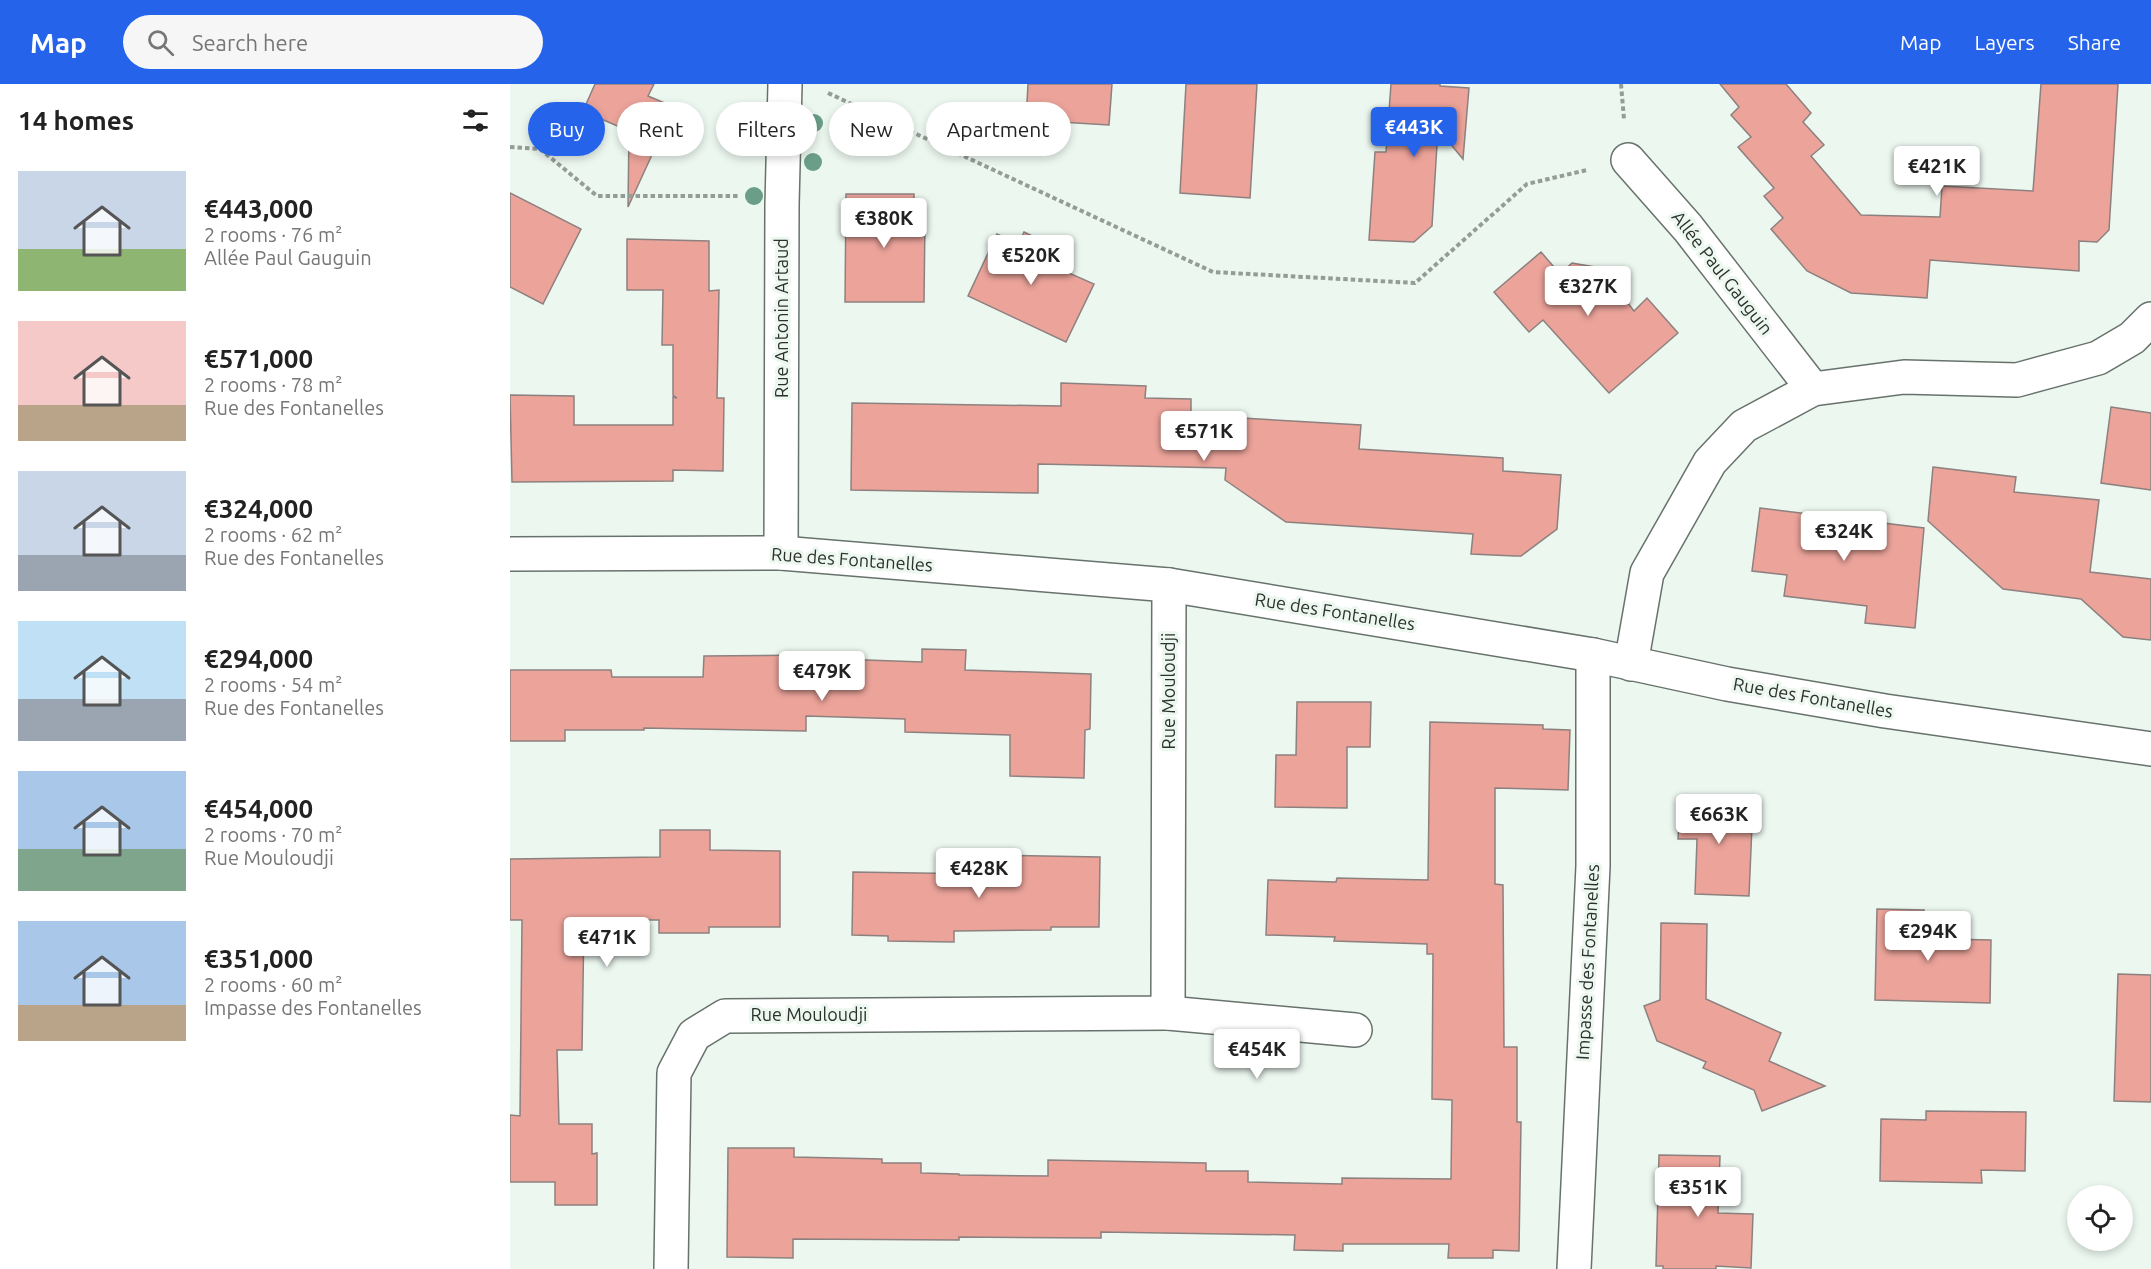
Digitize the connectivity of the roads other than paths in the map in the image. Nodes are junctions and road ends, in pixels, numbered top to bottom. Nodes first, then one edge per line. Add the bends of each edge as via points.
1 (785, 84) edge
2 (1628, 160) road end
3 (2151, 319) edge
4 (1813, 389) junction
5 (781, 553) junction
6 (510, 554) edge
7 (1169, 585) junction
8 (1593, 655) junction
9 (1631, 664) junction
10 (2151, 749) edge
11 (1168, 1012) junction
12 (1355, 1030) dead end
13 (671, 1269) edge
14 (1574, 1269) edge

1 - 5 street, Rue Antonin Artaud
2 - 4 street, Allée Paul Gauguin via 1688,228
3 - 4 street via 2132,338 2098,358 2017,380 1904,377
4 - 9 street via 1744,426 1710,462 1647,573
5 - 6 street, Rue des Fontanelles
5 - 7 street, Rue des Fontanelles
7 - 8 street, Rue des Fontanelles
7 - 11 street, Rue Mouloudji
8 - 9 street, Rue des Fontanelles
8 - 14 street, Impasse des Fontanelles via 1593,866
9 - 10 street, Rue des Fontanelles via 1885,711
11 - 12 street, Rue Mouloudji
11 - 13 street, Rue Mouloudji via 725,1016 694,1035 674,1073

